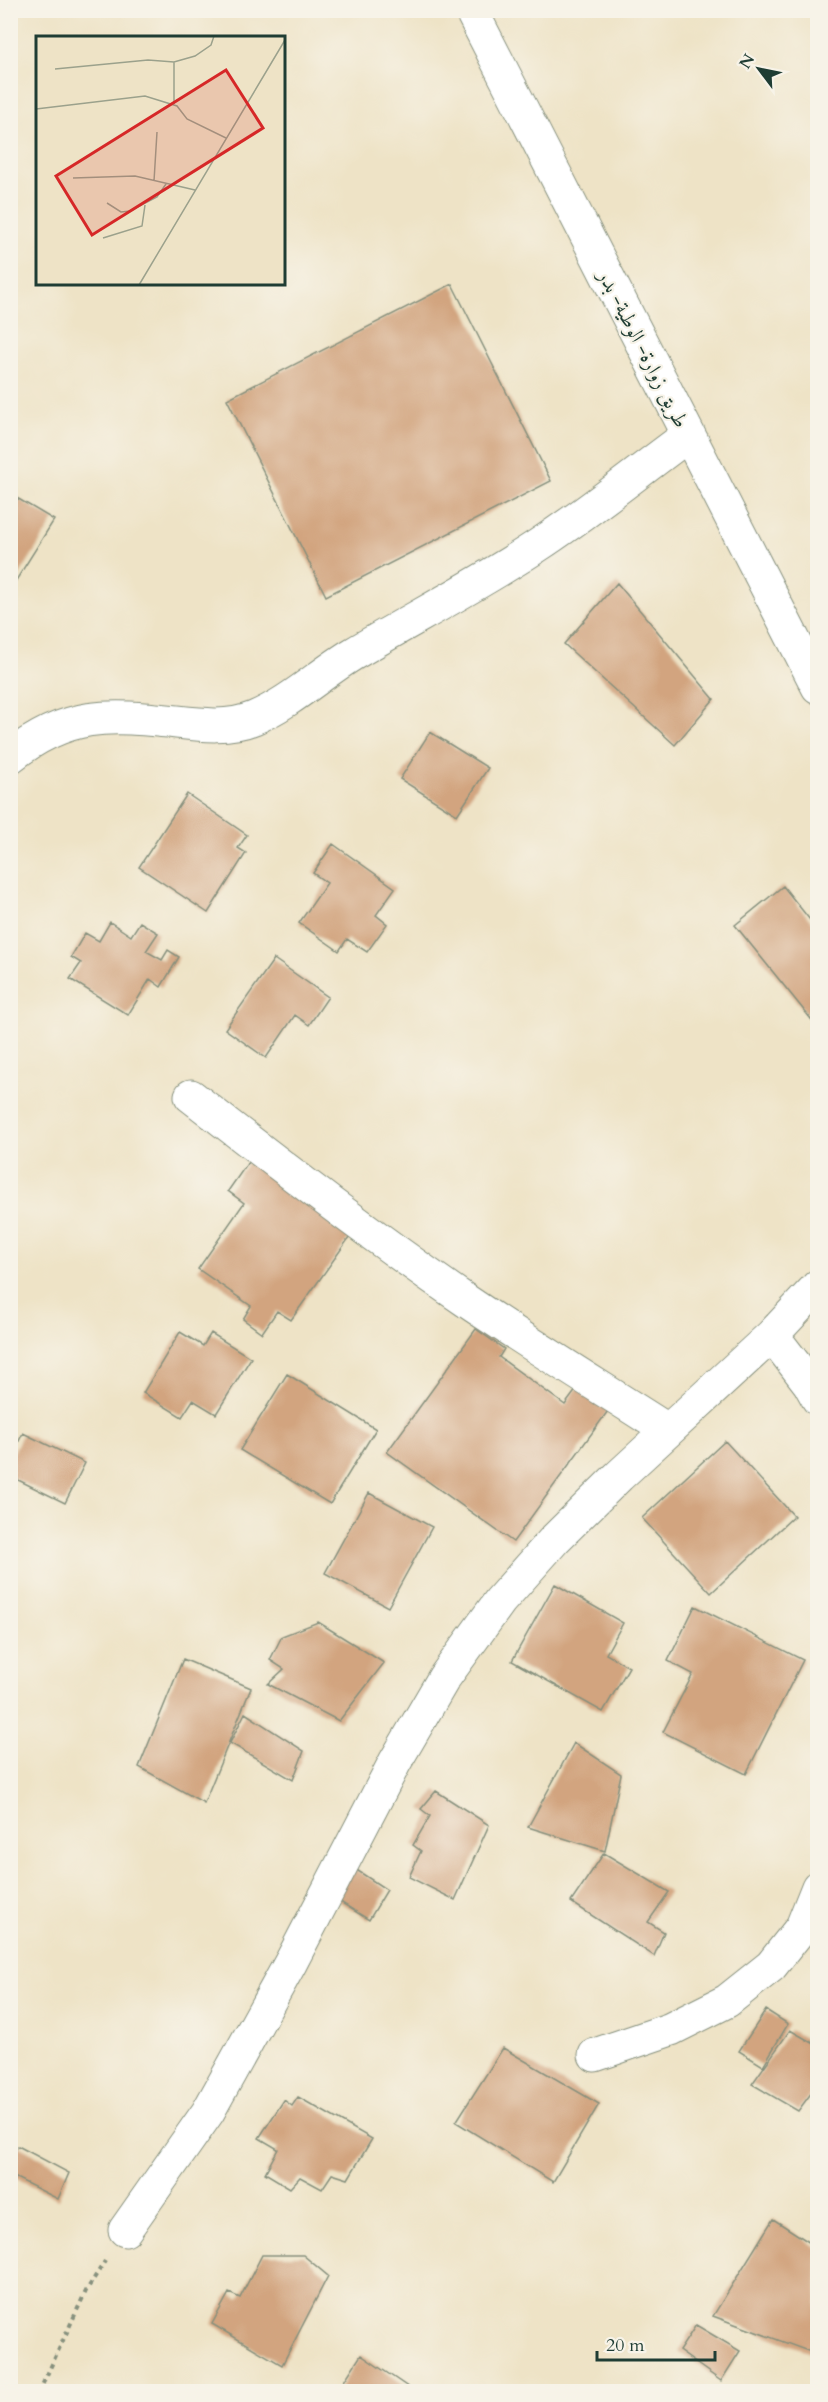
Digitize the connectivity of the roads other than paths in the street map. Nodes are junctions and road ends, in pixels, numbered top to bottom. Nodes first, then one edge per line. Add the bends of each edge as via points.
1 (471, 10) edge
2 (687, 436) junction
3 (818, 687) edge
4 (14, 749) edge
5 (191, 1096) dead end
6 (818, 1286) edge
7 (772, 1335) junction
8 (818, 1400) edge
9 (667, 1430) junction
10 (818, 1887) edge
11 (595, 2055) dead end
12 (125, 2230) road end

1 - 2 main road, طريق زوارة- الوطية- بدر
2 - 3 main road, طريق زوارة- الوطية- بدر
2 - 4 main road via 537,546 344,659 253,718 201,725 116,717 83,719
5 - 9 main road via 397,1252
6 - 7 main road
7 - 8 main road
7 - 9 main road
9 - 12 main road via 555,1539 500,1601 444,1678 208,2112
10 - 11 main road via 802,1927 771,1966 727,2001 671,2029

